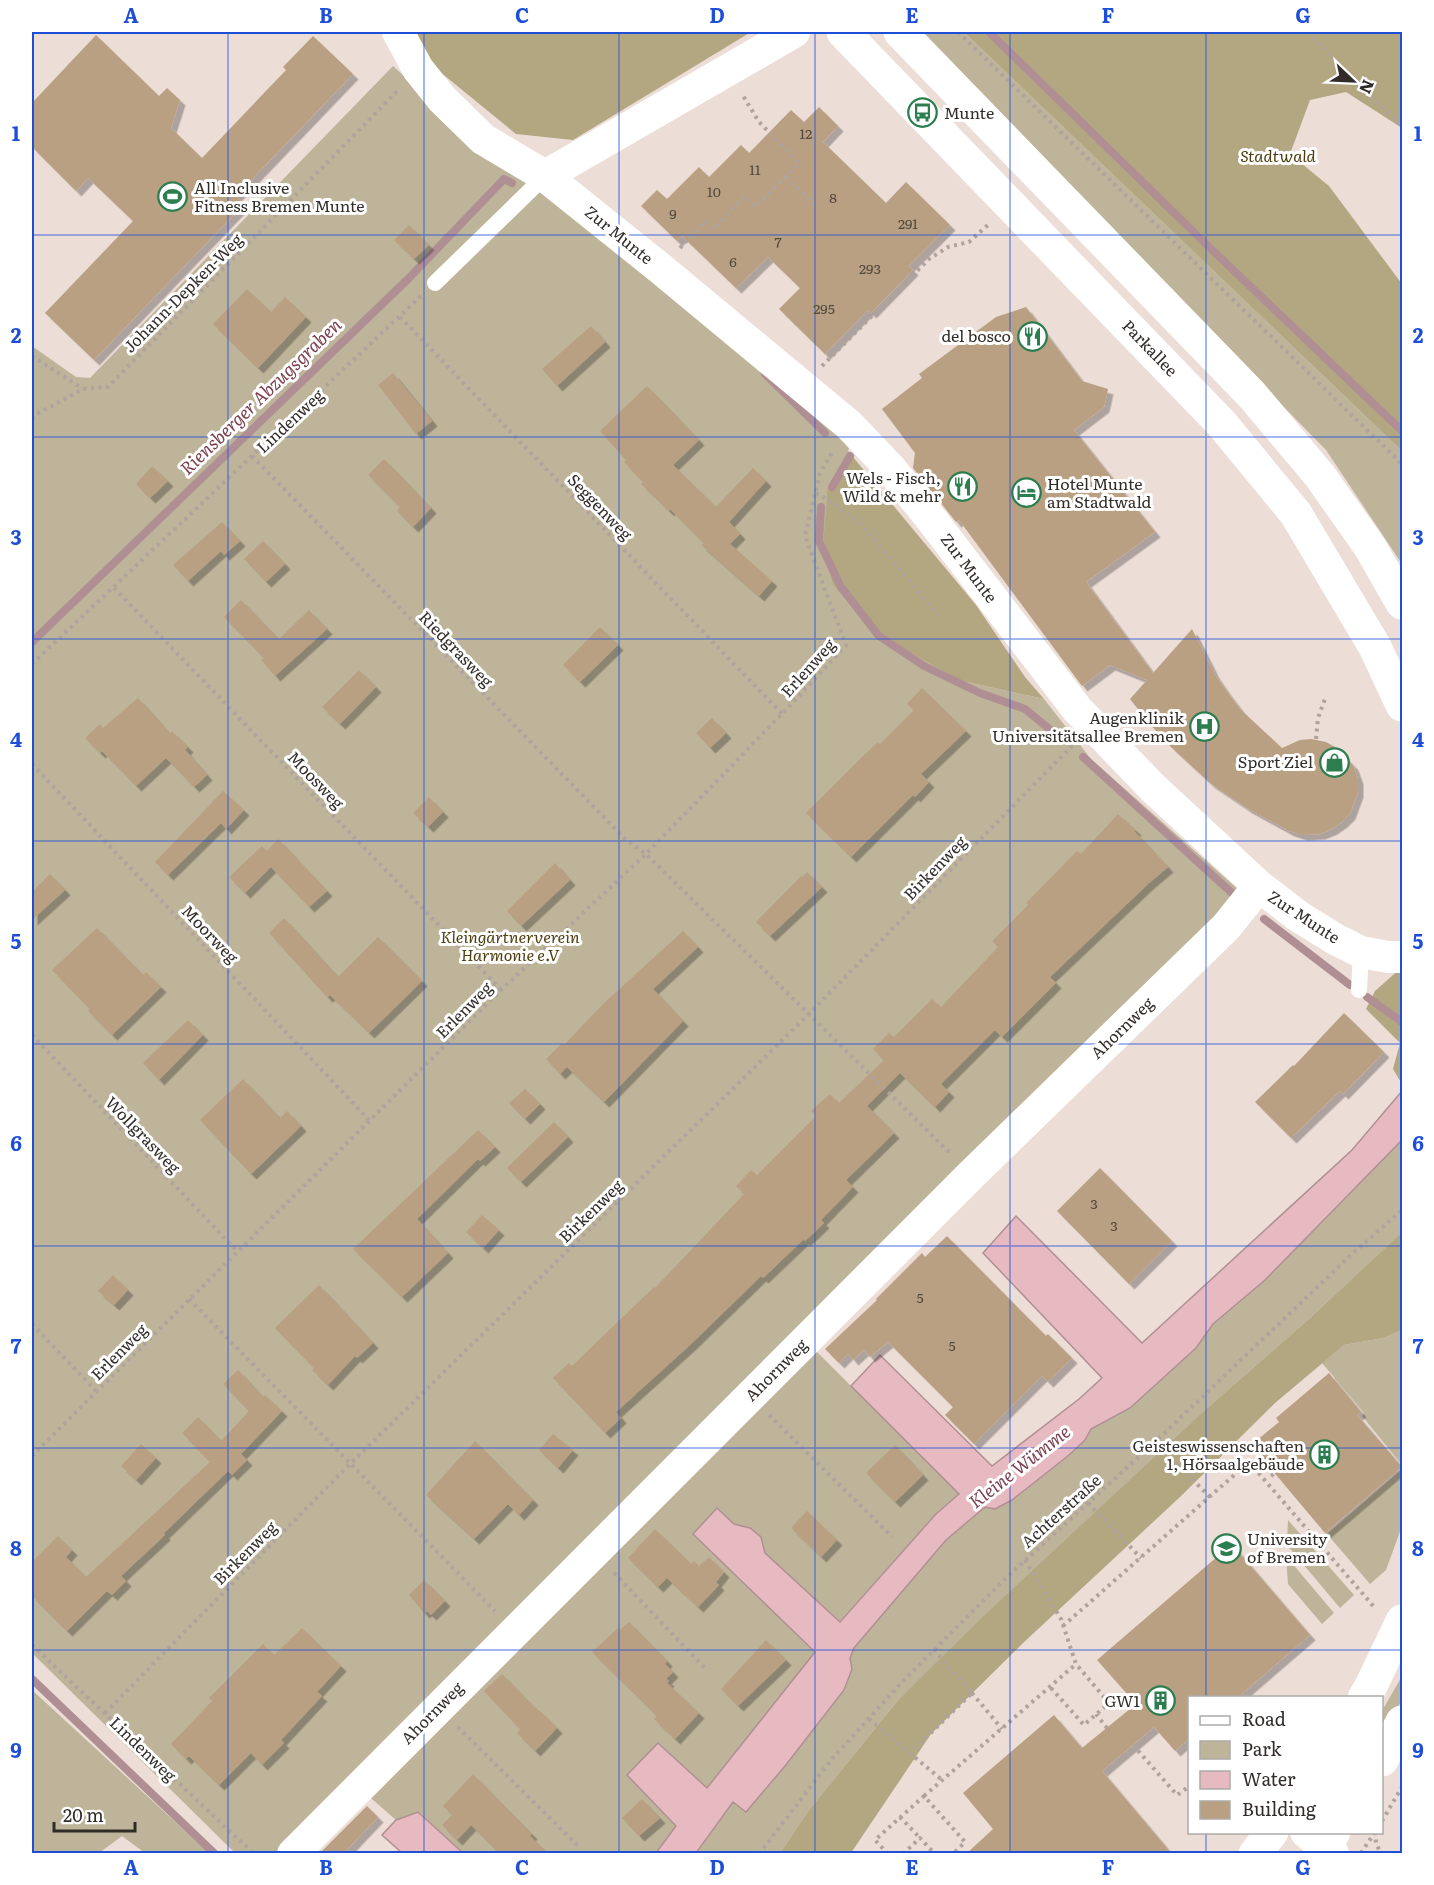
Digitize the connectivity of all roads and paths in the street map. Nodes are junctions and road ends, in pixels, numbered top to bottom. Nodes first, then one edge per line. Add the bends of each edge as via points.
1 (398, 32) edge
2 (794, 32) edge
3 (843, 32) edge
4 (900, 32) edge
5 (958, 32) edge
6 (1307, 32) edge
7 (418, 69) junction
8 (728, 70) junction
9 (1402, 126) edge
10 (545, 176) junction
11 (786, 177) junction
12 (1011, 204) junction
13 (818, 208) dead end
14 (661, 269) junction
15 (435, 283) joint
16 (400, 317) junction
17 (32, 356) edge
18 (802, 386) junction
19 (83, 389) junction
20 (32, 419) edge
21 (849, 425) junction
22 (252, 456) junction
23 (1402, 464) edge
24 (816, 493) junction
25 (114, 588) junction
26 (1402, 603) edge
27 (938, 615) dead end
28 (32, 664) edge
29 (1326, 696) dead end
30 (1402, 705) edge
31 (782, 714) junction
32 (1092, 725) junction
33 (1316, 739) dead end
34 (32, 764) edge
35 (646, 854) junction
36 (1259, 886) junction
37 (1389, 954) edge
38 (501, 990) junction
39 (1359, 990) dead end
40 (810, 1014) junction
41 (32, 1035) edge
42 (370, 1120) junction
43 (972, 1174) junction
44 (1402, 1210) edge
45 (237, 1251) junction
46 (189, 1299) junction
47 (32, 1324) edge
48 (96, 1391) junction
49 (750, 1396) junction
50 (1155, 1442) junction
51 (32, 1456) edge
52 (350, 1464) junction
53 (1210, 1497) junction
54 (1088, 1503) junction
55 (892, 1537) dead end
56 (593, 1552) junction
57 (1141, 1558) junction
58 (1025, 1560) junction
59 (1063, 1626) junction
60 (1400, 1628) edge
61 (515, 1630) junction
62 (32, 1645) edge
63 (934, 1650) junction
64 (1076, 1664) junction
65 (705, 1668) dead end
66 (1051, 1688) junction
67 (972, 1693) junction
68 (1365, 1696) edge
69 (438, 1707) junction
70 (105, 1713) junction
71 (1096, 1714) junction
72 (869, 1719) junction
73 (1402, 1722) edge
74 (1107, 1728) dead end
75 (1002, 1729) junction
76 (1133, 1745) dead end
77 (909, 1754) junction
78 (1383, 1758) edge
79 (942, 1780) junction
80 (1402, 1787) edge
81 (1188, 1788) edge
82 (924, 1796) junction
83 (900, 1817) junction
84 (1383, 1819) edge
85 (1271, 1834) edge
86 (1374, 1834) edge
87 (1375, 1834) edge
88 (920, 1838) junction
89 (579, 1847) dead end
90 (887, 1853) edge
91 (254, 1854) edge
92 (293, 1854) edge
93 (759, 1854) edge
94 (903, 1854) edge
95 (935, 1854) edge
96 (953, 1854) edge
97 (1255, 1854) edge
98 (1361, 1854) edge
99 (1381, 1854) edge

1 - 7 street, Zur Munte
2 - 8 street
3 - 12 main road, Parkallee
4 - 26 main road via 1252,395 1320,476 1370,547
5 - 23 path
6 - 9 path
7 - 10 street, Zur Munte via 483,139
7 - 19 path, Johann-Depken-Weg via 108,387
8 - 10 street
8 - 11 path via 759,122 799,163
10 - 14 street, Zur Munte
10 - 15 lane
11 - 13 path
11 - 14 path via 755,207 744,196 714,229 705,221
12 - 18 path via 969,242 948,247 929,260
12 - 30 main road, Parkallee via 1222,424 1296,514 1375,647
14 - 18 street, Zur Munte
15 - 16 path, Lindenweg
16 - 22 path, Lindenweg
16 - 31 path, Seggenweg
17 - 19 path
18 - 21 street, Zur Munte
19 - 20 path, Johann-Depken-Weg
21 - 24 path, Erlenweg via 820,472
21 - 32 street, Zur Munte via 926,512
22 - 25 path, Lindenweg
22 - 35 path, Riedgrasweg via 625,839
24 - 27 path via 863,526
24 - 31 path, Erlenweg via 806,536 846,645
25 - 28 path, Lindenweg
25 - 38 path, Moosweg
29 - 33 path
31 - 35 path, Erlenweg
32 - 36 street, Zur Munte
32 - 40 path, Birkenweg
34 - 42 path, Moorweg
35 - 38 path, Erlenweg
35 - 40 path, Riedgrasweg
36 - 37 street, Zur Munte via 1335,939
36 - 43 street, Ahornweg via 1226,927
37 - 39 lane
38 - 42 path, Erlenweg
40 - 43 path, Riedgrasweg
40 - 52 path, Birkenweg
41 - 45 path, Wollgrasweg
42 - 45 path, Erlenweg
43 - 49 street, Ahornweg
44 - 50 path, Achterstraße
45 - 46 path, Erlenweg
46 - 48 path, Erlenweg
46 - 52 path
47 - 48 path
48 - 51 path, Erlenweg
49 - 55 path
49 - 56 street, Ahornweg
50 - 53 path
50 - 54 path, Achterstraße
52 - 61 path
52 - 70 path, Birkenweg
53 - 57 path
53 - 60 path via 1249,1462
54 - 57 path
54 - 58 path, Achterstraße
56 - 61 street, Ahornweg
56 - 65 path
57 - 59 path
58 - 59 path
58 - 63 path, Achterstraße
59 - 64 path
60 - 68 main road
61 - 69 street, Ahornweg
62 - 70 path, Lindenweg
63 - 67 path
63 - 72 path, Achterstraße
64 - 66 path
64 - 71 path via 1109,1703
66 - 71 path via 1084,1725
66 - 75 path
67 - 75 path
67 - 77 path
69 - 89 path
69 - 92 street, Ahornweg
70 - 91 path, Lindenweg
71 - 74 path
72 - 77 path
72 - 93 path, Achterstraße via 831,1760
73 - 78 main road
75 - 79 path
76 - 81 path via 1177,1796
77 - 79 path
79 - 82 path
80 - 84 path
82 - 83 path
82 - 96 path via 965,1842
83 - 88 path
83 - 90 path via 875,1839
85 - 97 main road
86 - 98 path
87 - 99 path
88 - 94 path
88 - 95 path

